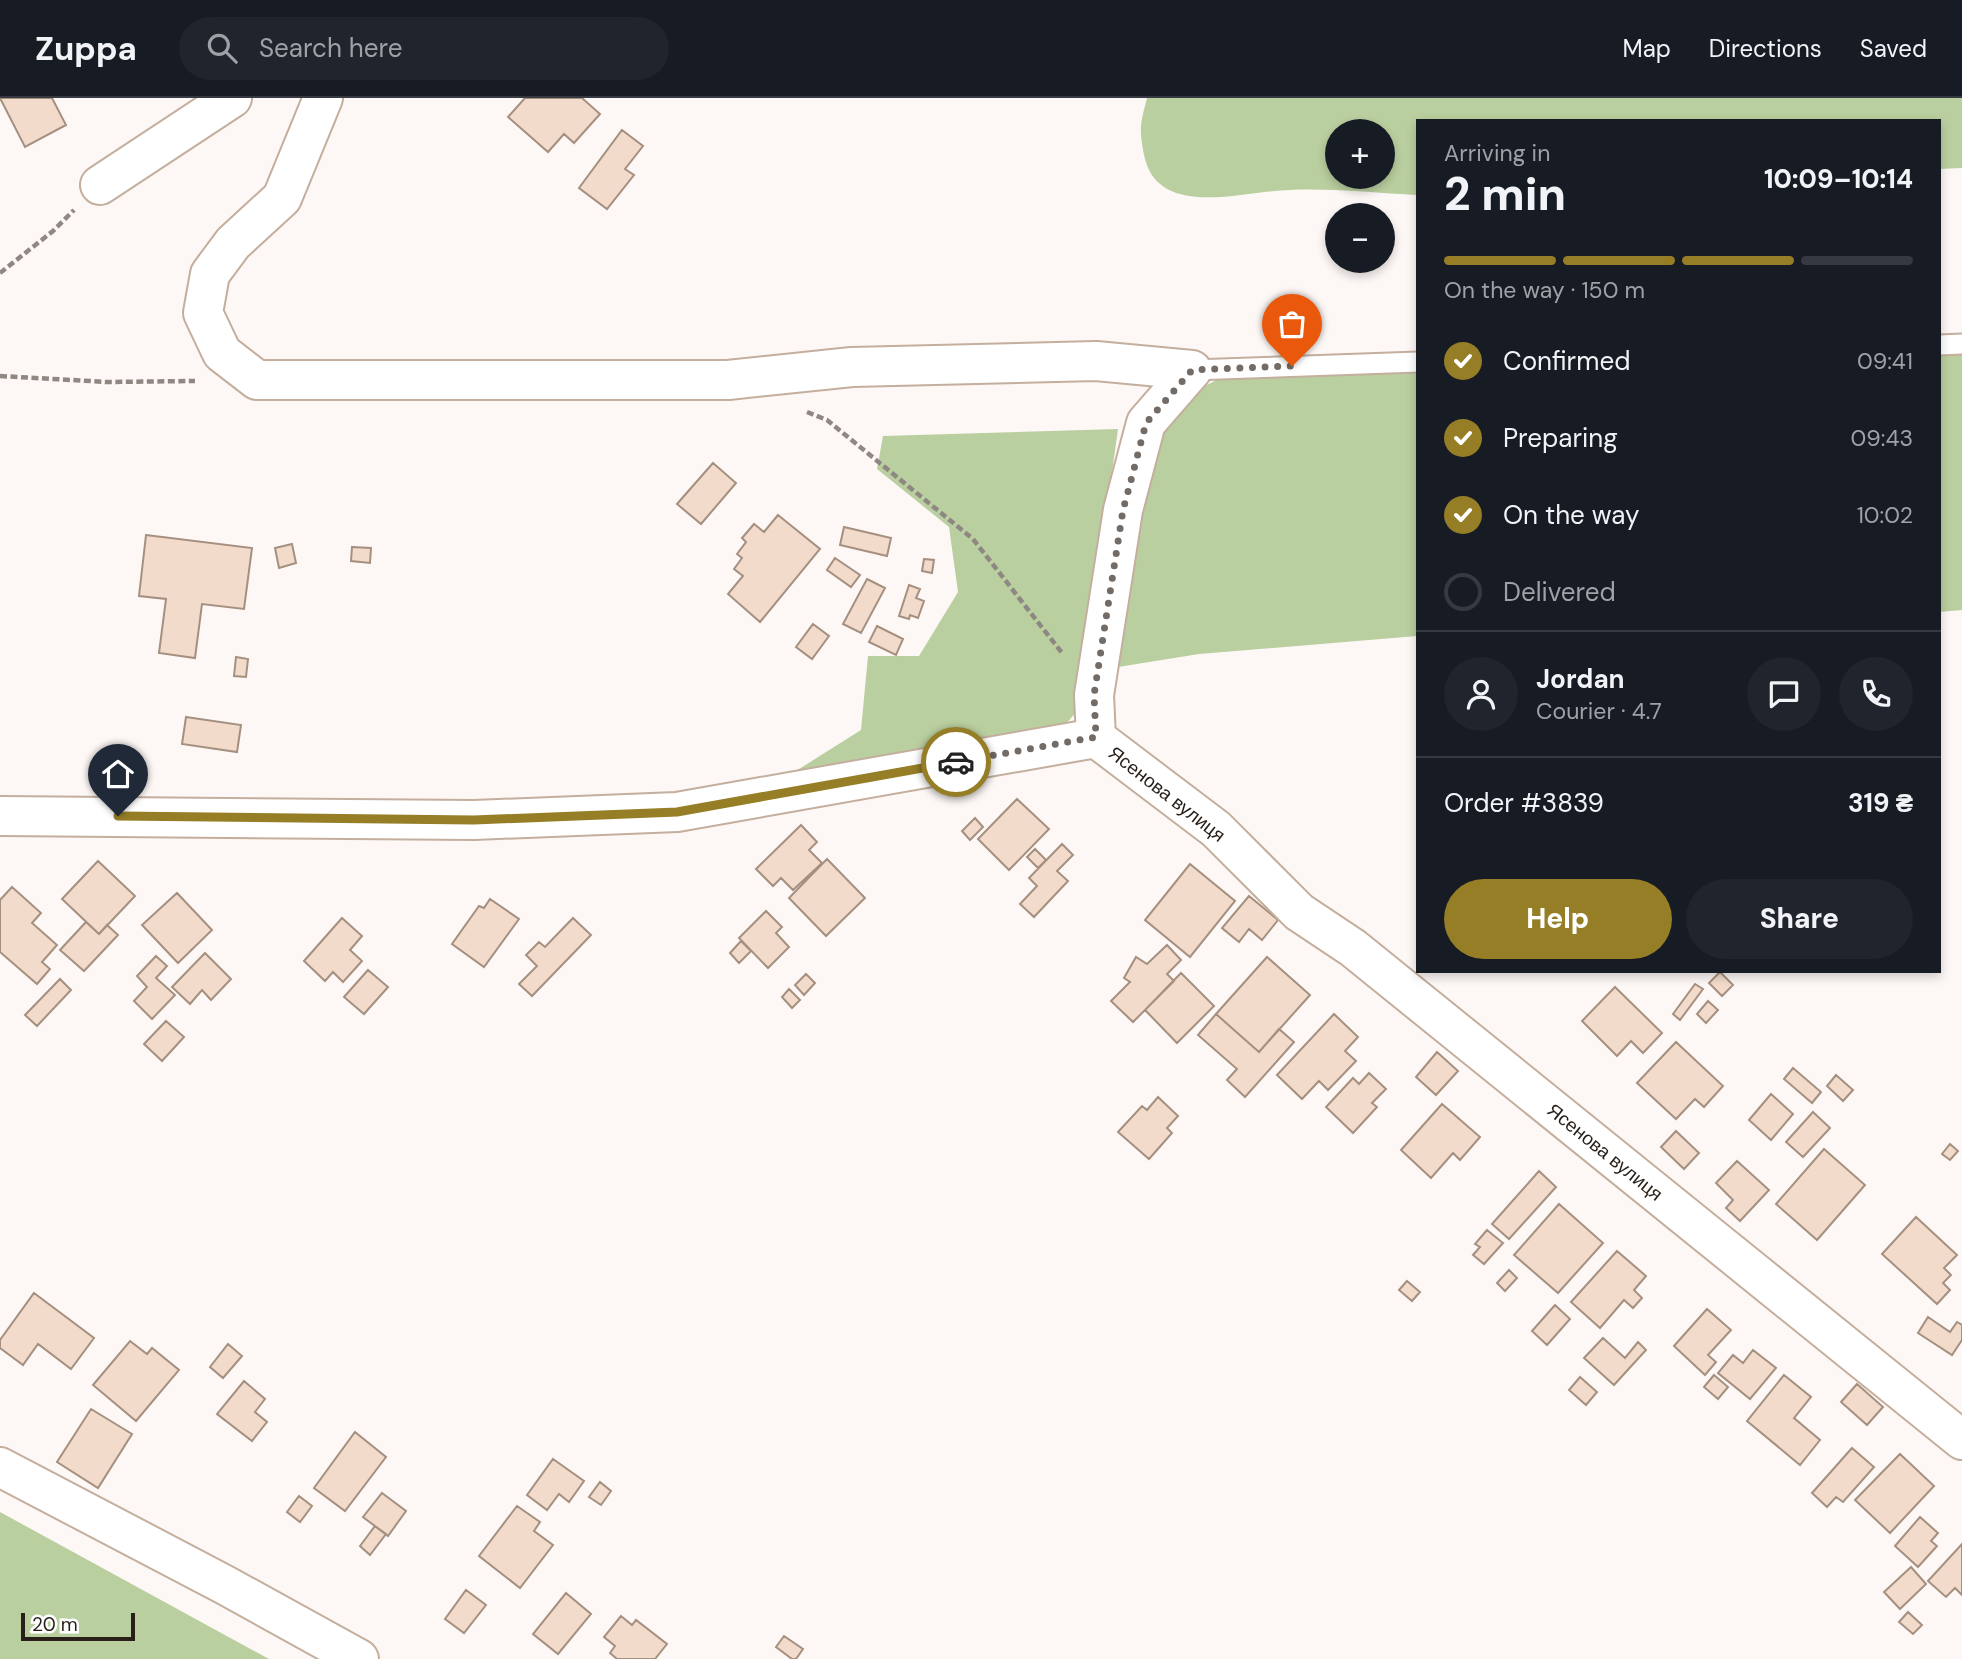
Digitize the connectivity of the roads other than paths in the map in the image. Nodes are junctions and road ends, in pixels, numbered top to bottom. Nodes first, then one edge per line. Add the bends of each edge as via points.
1 (232, 98) edge
2 (323, 98) edge
3 (100, 185) road end
4 (1962, 344) edge
5 (1941, 345) edge
6 (1416, 362) edge
7 (1192, 370) junction
8 (1096, 737) junction
9 (0, 816) edge
10 (1962, 1440) edge
11 (0, 1467) edge
12 (359, 1659) edge

1 - 3 street
2 - 7 street via 282,198 233,243 210,274 203,313 222,352 257,380 729,380 852,367 1096,361
4 - 5 lane
6 - 7 lane
7 - 8 street via 1146,423 1123,510 1094,695
8 - 9 street, Ясенова вулиця via 677,812 474,820
8 - 10 street, Ясенова вулиця via 1216,829 1299,912 1353,948
11 - 12 street

